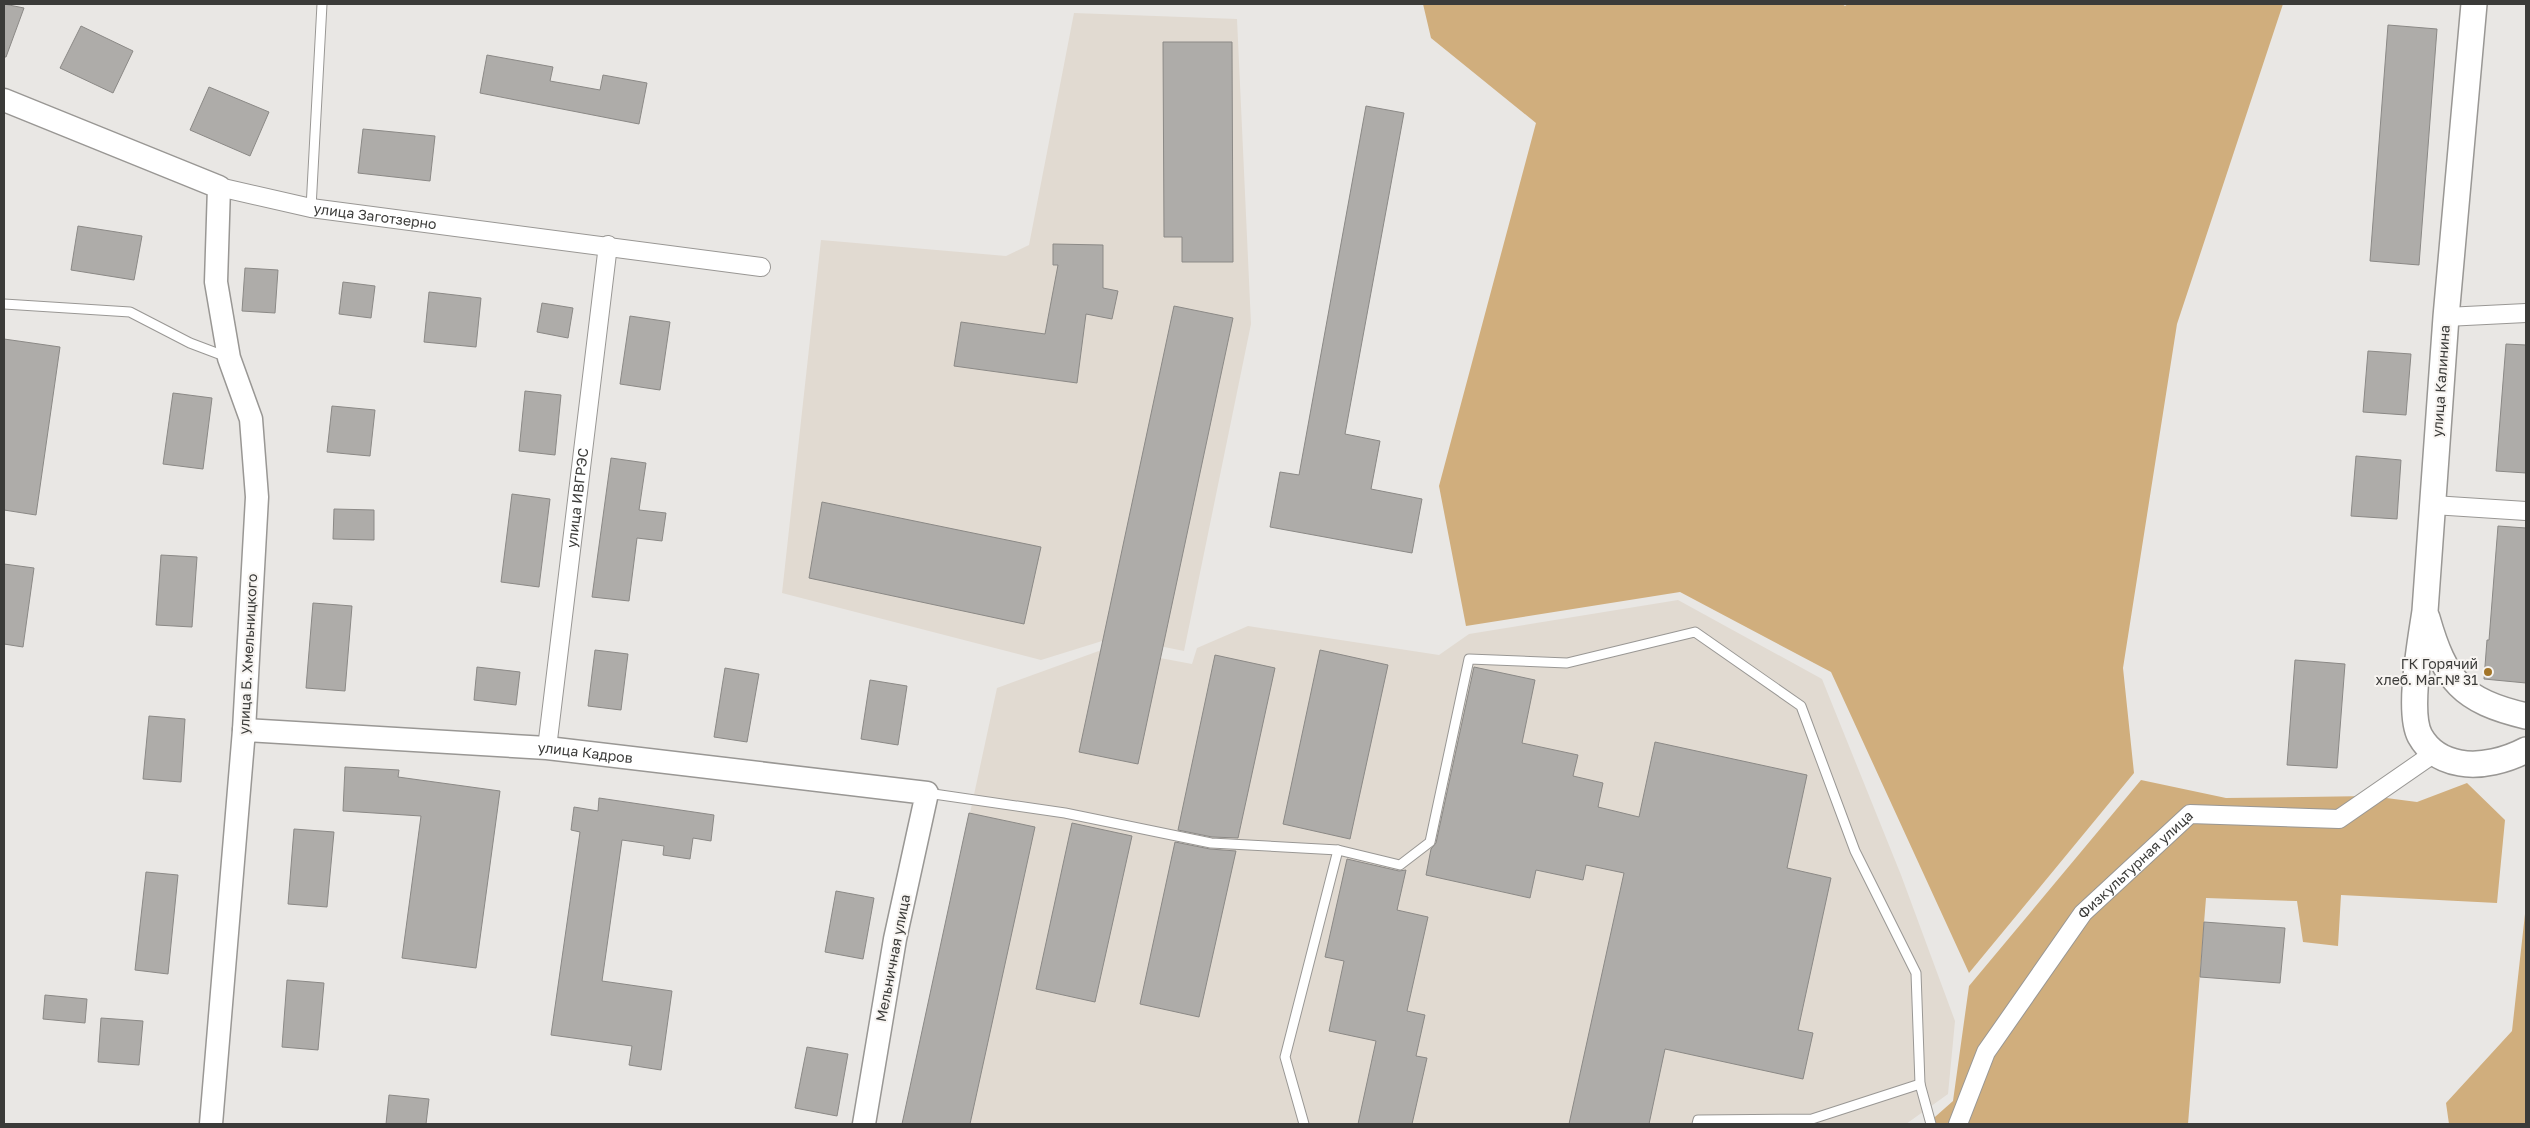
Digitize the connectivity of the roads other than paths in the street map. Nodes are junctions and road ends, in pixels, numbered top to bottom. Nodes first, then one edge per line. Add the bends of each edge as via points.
1 (322, 4) edge
2 (2474, 4) edge
3 (4, 100) edge
4 (219, 187) junction
5 (311, 208) junction
6 (608, 245) junction
7 (762, 267) dead end
8 (4, 304) edge
9 (2526, 313) edge
10 (2446, 317) junction
11 (229, 358) junction
12 (2433, 505) junction
13 (2526, 511) edge
14 (2425, 611) junction
15 (2451, 676) junction
16 (2416, 688) junction
17 (2526, 716) edge
18 (244, 730) junction
19 (547, 748) junction
20 (2525, 749) edge
21 (2434, 754) junction
22 (927, 793) junction
23 (1338, 850) junction
24 (1920, 1084) junction
25 (210, 1124) edge
26 (864, 1124) edge
27 (1304, 1124) edge
28 (1697, 1124) edge
29 (1931, 1124) edge
30 (1958, 1124) edge

1 - 5 lane
2 - 10 main road, улица Калинина
3 - 4 street, улица Заготзерно
4 - 5 street, улица Заготзерно
4 - 11 street, улица Б. Хмельницкого via 216,282
5 - 6 street, улица Заготзерно
6 - 7 street, улица Заготзерно
6 - 19 street, улица ИВГРЭС
8 - 11 lane via 130,312 190,343
9 - 10 street
10 - 12 main road, улица Калинина
11 - 18 street, улица Б. Хмельницкого via 251,419 257,497
12 - 13 street
12 - 14 main road, улица Калинина
14 - 15 main road via 2436,652
14 - 16 main road, улица Калинина
15 - 16 main road via 2440,673 2428,676
15 - 17 main road via 2470,695 2495,708
16 - 21 main road, улица Калинина via 2415,710 2420,735
18 - 19 street, улица Кадров
18 - 25 street, улица Б. Хмельницкого
19 - 22 street, улица Кадров
20 - 21 main road via 2500,760 2470,765 2450,762
21 - 30 street, Физкультурная улица via 2339,820 2190,814 2083,913 1986,1052
22 - 23 lane via 1065,813 1210,844
22 - 26 street, Мельничная улица via 895,939
23 - 24 lane via 1400,864 1430,842 1469,659 1567,663 1694,632 1801,706 1855,851 1916,973
23 - 27 lane via 1285,1057
24 - 28 lane via 1812,1119 1698,1120
24 - 29 lane

